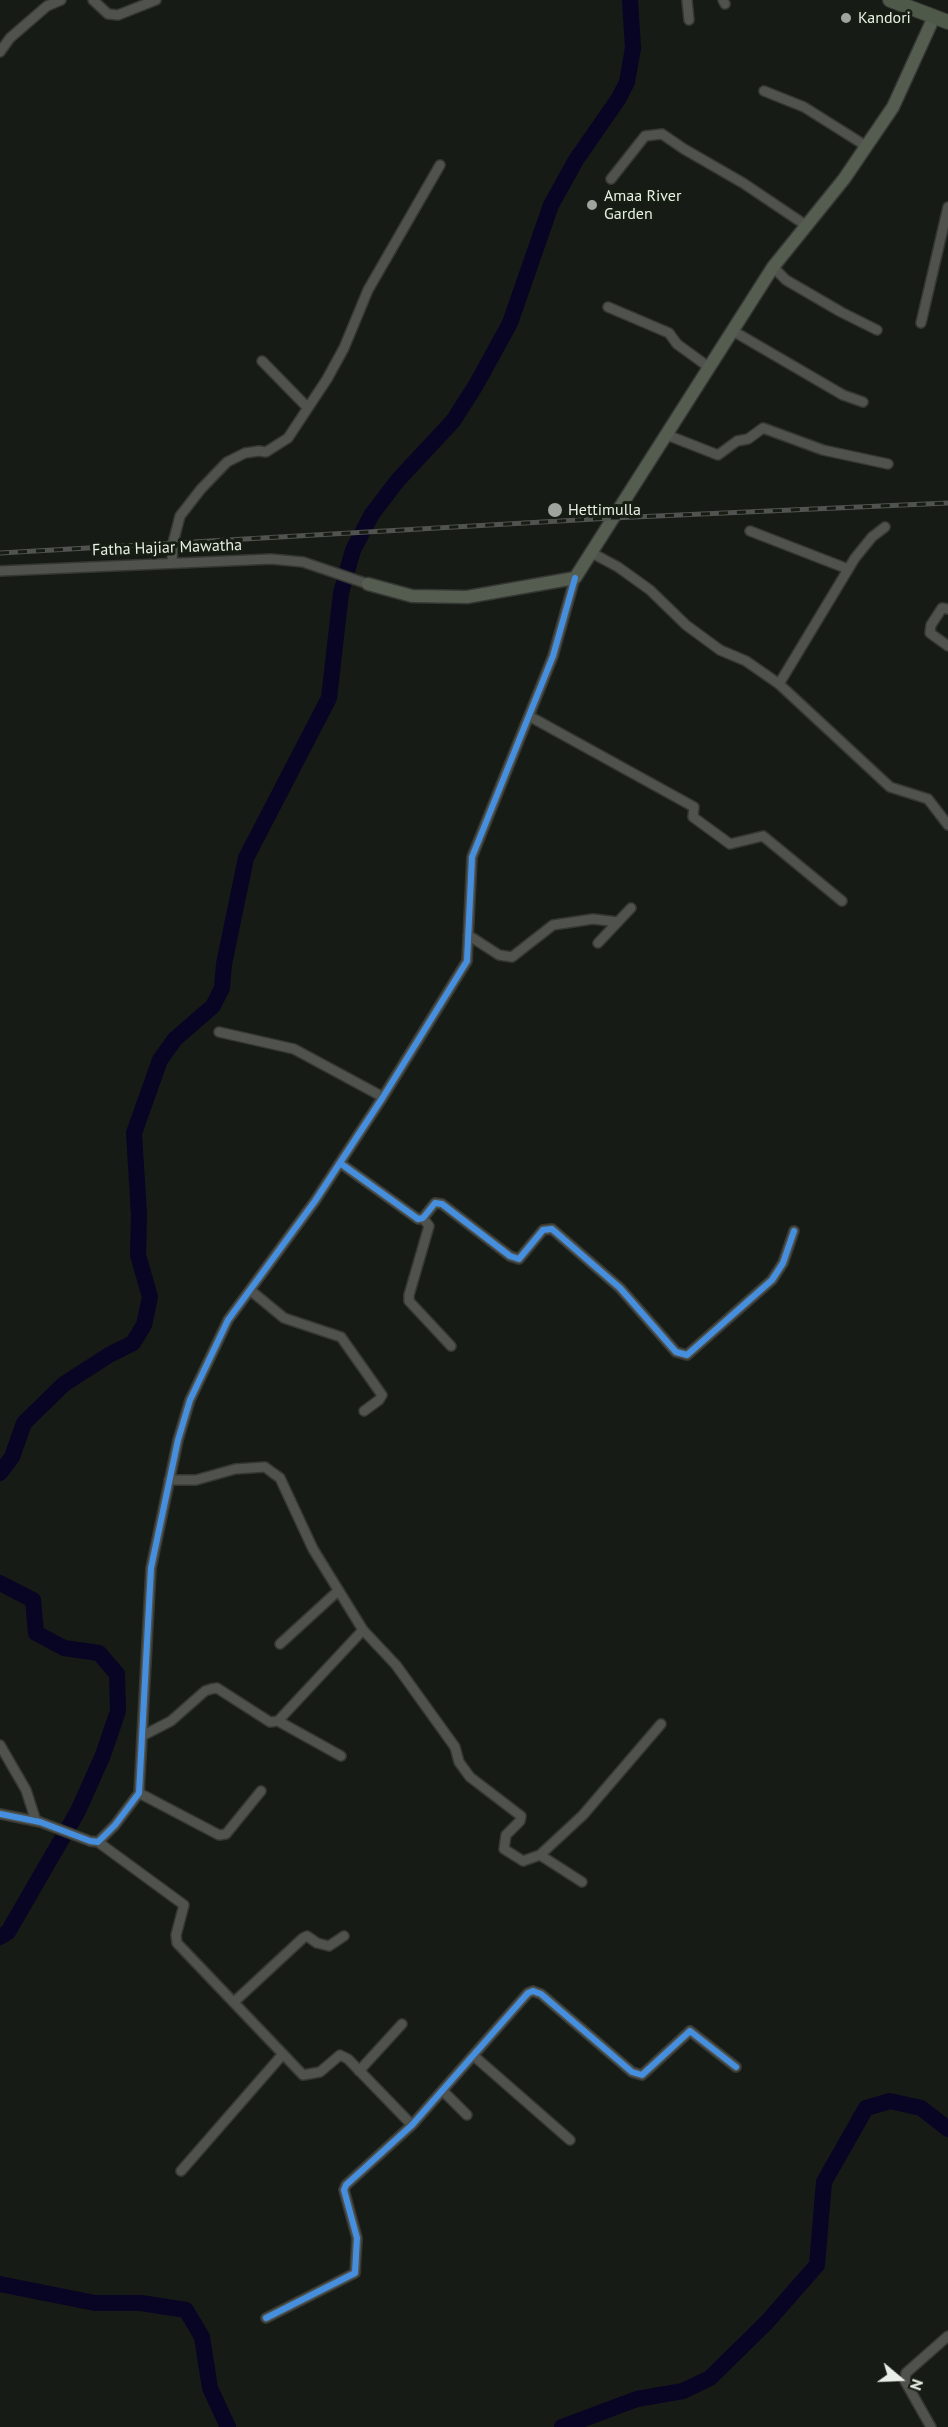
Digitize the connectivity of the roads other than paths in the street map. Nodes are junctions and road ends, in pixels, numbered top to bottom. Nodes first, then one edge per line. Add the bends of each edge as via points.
1 (61, 0) edge
2 (93, 0) edge
3 (156, 0) edge
4 (687, 0) edge
5 (890, 0) edge
6 (934, 17) junction
7 (689, 20) dead end
8 (948, 22) edge
9 (0, 52) edge
10 (764, 91) dead end
11 (866, 146) junction
12 (440, 165) dead end
13 (611, 179) dead end
14 (948, 207) edge
15 (807, 226) junction
16 (773, 267) junction
17 (608, 307) dead end
18 (921, 323) dead end
19 (877, 330) dead end
20 (733, 332) junction
21 (262, 361) dead end
22 (710, 368) junction
23 (862, 402) dead end
24 (307, 407) junction
25 (667, 435) junction
26 (888, 464) dead end
27 (885, 527) dead end
28 (750, 531) dead end
29 (591, 552) junction
30 (172, 562) junction
31 (848, 569) junction
32 (0, 571) edge
33 (575, 578) junction
34 (368, 584) joint
35 (948, 609) edge
36 (948, 646) edge
37 (779, 684) junction
38 (529, 716) junction
39 (948, 825) edge
40 (842, 900) dead end
41 (631, 908) dead end
42 (618, 922) junction
43 (468, 934) junction
44 (598, 943) dead end
45 (219, 1032) dead end
46 (383, 1097) junction
47 (340, 1163) junction
48 (423, 1218) junction
49 (794, 1231) dead end
50 (250, 1290) junction
51 (451, 1346) dead end
52 (364, 1411) dead end
53 (169, 1480) junction
54 (338, 1591) junction
55 (363, 1630) junction
56 (280, 1644) dead end
57 (278, 1721) junction
58 (661, 1724) dead end
59 (142, 1736) junction
60 (0, 1745) edge
61 (341, 1756) dead end
62 (261, 1791) dead end
63 (139, 1792) junction
64 (0, 1814) edge
65 (38, 1822) junction
66 (94, 1841) junction
67 (540, 1855) junction
68 (582, 1882) dead end
69 (344, 1936) dead end
70 (234, 2002) junction
71 (402, 2024) dead end
72 (283, 2054) junction
73 (474, 2056) junction
74 (736, 2067) dead end
75 (359, 2071) junction
76 (443, 2091) junction
77 (467, 2115) dead end
78 (412, 2125) junction
79 (570, 2140) dead end
80 (181, 2171) dead end
81 (266, 2318) dead end
82 (948, 2336) edge
83 (931, 2427) edge

1 - 9 street via 47,6 10,38
2 - 3 street via 108,14 118,15
4 - 7 street
5 - 6 highway
6 - 8 highway
6 - 11 main road via 893,107
10 - 11 street via 804,106
11 - 15 main road
12 - 24 street via 368,290 327,379
13 - 15 street via 645,136 662,134
14 - 18 street
15 - 16 main road
16 - 19 street via 786,280
16 - 20 main road
17 - 22 street via 669,333 677,344
20 - 22 main road
20 - 23 street
21 - 24 street
22 - 25 main road
24 - 30 street via 288,438 266,452 245,453 227,462 201,489 180,516
25 - 26 street via 718,455 763,428 823,450
25 - 29 main road
27 - 31 street via 872,537
28 - 31 street
29 - 33 main road
29 - 37 street via 650,590 686,625 720,650 746,661
30 - 32 street, Fatha Hajiar Mawatha
30 - 34 street, Fatha Hajiar Mawatha via 303,562
31 - 37 street
33 - 34 main road via 467,597 412,596
33 - 38 street via 553,656
35 - 36 street via 942,608 930,633
37 - 39 street via 890,787 928,799
38 - 40 street via 694,807 693,817 730,844 763,836
38 - 43 street via 472,857
41 - 42 street
42 - 43 street via 593,919 553,926 512,957 499,955
42 - 44 street
43 - 46 street via 467,961
45 - 46 street via 294,1049
46 - 47 street
47 - 48 street via 418,1219
47 - 50 street
48 - 49 street via 435,1203 442,1204 519,1259 543,1230 552,1229 620,1288 676,1352 687,1355 772,1280 783,1263
48 - 51 street via 429,1226 409,1301
50 - 52 street via 284,1318 341,1337 382,1395
50 - 53 street via 228,1320 190,1400
53 - 54 street via 196,1480 235,1469 265,1467 280,1478 313,1549
53 - 59 street via 151,1568
54 - 55 street
54 - 56 street
55 - 57 street
55 - 67 street via 396,1665 455,1747 459,1762 470,1777 520,1816 506,1835 504,1849 523,1861
57 - 59 street via 270,1722 217,1688 205,1691 171,1721
57 - 61 street
58 - 67 street via 583,1815
59 - 63 street
60 - 65 street via 26,1790
62 - 63 street via 226,1834 219,1835
63 - 66 street via 115,1825
64 - 65 street
65 - 66 street
66 - 70 street via 184,1905 177,1943
67 - 68 street
69 - 70 street via 329,1946 307,1936 303,1938
70 - 72 street
71 - 75 street
72 - 75 street via 303,2075 320,2072 340,2055
72 - 80 street
73 - 74 street via 533,1990 632,2072 642,2075 690,2031
73 - 76 street
73 - 79 street
75 - 78 street
76 - 77 street
76 - 78 street
78 - 81 street via 344,2190 357,2238 355,2274
82 - 83 street via 906,2373 905,2381

